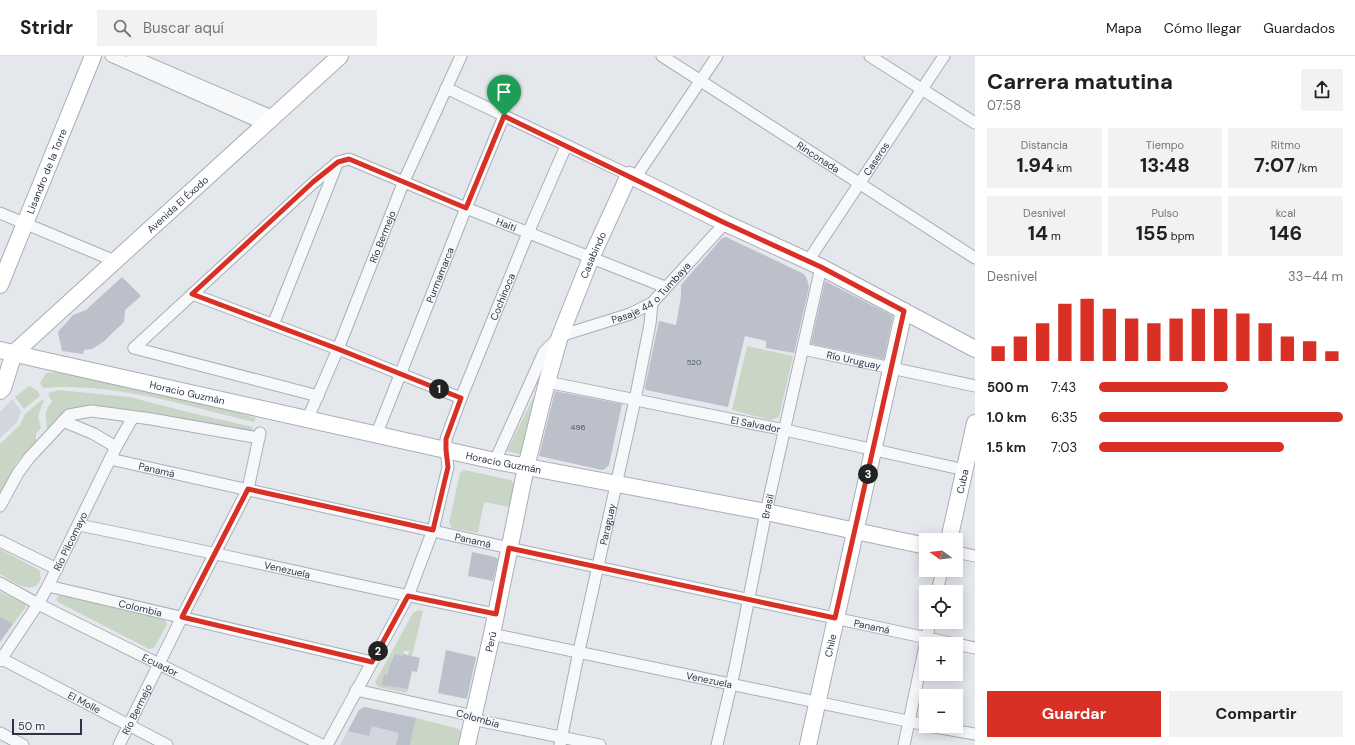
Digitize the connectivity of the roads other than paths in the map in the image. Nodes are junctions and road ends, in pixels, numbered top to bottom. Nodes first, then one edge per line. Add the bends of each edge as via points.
1 (93, 56) edge
2 (111, 56) edge
3 (132, 56) edge
4 (340, 56) edge
5 (460, 56) edge
6 (662, 56) edge
7 (717, 56) edge
8 (870, 56) edge
9 (944, 56) edge
10 (701, 81) junction
11 (446, 88) junction
12 (923, 89) junction
13 (504, 116) junction
14 (270, 121) junction
15 (975, 123) edge
16 (566, 146) junction
17 (338, 162) junction
18 (632, 177) junction
19 (404, 181) junction
20 (860, 184) junction
21 (466, 208) junction
22 (0, 213) edge
23 (24, 223) junction
24 (725, 223) junction
25 (528, 233) junction
26 (591, 258) junction
27 (975, 258) edge
28 (115, 261) junction
29 (814, 264) junction
30 (0, 285) edge
31 (665, 287) junction
32 (192, 294) junction
33 (652, 303) junction
34 (904, 311) junction
35 (273, 325) junction
36 (41, 330) junction
37 (560, 336) junction
38 (338, 349) junction
39 (803, 349) junction
40 (975, 349) edge
41 (7, 351) edge
42 (38, 359) junction
43 (891, 367) junction
44 (400, 374) junction
45 (547, 382) junction
46 (975, 386) edge
47 (0, 391) edge
48 (318, 396) junction
49 (461, 398) junction
50 (635, 400) junction
51 (132, 417) junction
52 (308, 418) junction
53 (64, 421) junction
54 (975, 423) edge
55 (785, 430) junction
56 (377, 433) junction
57 (116, 447) junction
58 (873, 449) junction
59 (446, 450) junction
60 (110, 459) junction
61 (496, 461) junction
62 (526, 467) junction
63 (965, 470) junction
64 (616, 483) junction
65 (248, 489) junction
66 (0, 506) edge
67 (766, 512) junction
68 (79, 525) junction
69 (433, 530) junction
70 (855, 531) junction
71 (951, 533) edge
72 (0, 541) edge
73 (919, 545) edge
74 (509, 548) junction
75 (215, 553) junction
76 (963, 553) edge
77 (975, 556) edge
78 (597, 567) junction
79 (57, 569) junction
80 (0, 583) edge
81 (48, 586) junction
82 (408, 596) junction
83 (748, 599) junction
84 (38, 604) junction
85 (496, 614) junction
86 (182, 617) junction
87 (835, 618) junction
88 (492, 634) junction
89 (921, 637) edge
90 (963, 646) edge
91 (975, 648) edge
92 (579, 651) junction
93 (1, 660) edge
94 (372, 662) junction
95 (158, 664) junction
96 (919, 673) edge
97 (730, 685) junction
98 (356, 690) junction
99 (817, 702) junction
100 (474, 716) junction
101 (909, 722) junction
102 (919, 724) edge
103 (129, 725) junction
104 (963, 732) edge
105 (0, 733) edge
106 (975, 734) edge
107 (561, 741) edge
108 (23, 745) edge
109 (119, 745) edge
110 (167, 745) edge
111 (322, 745) edge
112 (327, 745) edge
113 (467, 745) edge
114 (600, 745) edge
115 (717, 745) edge
116 (808, 745) edge
117 (904, 745) edge

1 - 23 main road, Lisandro de la Torre
2 - 14 street
3 - 14 street
4 - 14 main road, Avenida El Éxodo
5 - 11 street, Río Bermejo
6 - 10 street, Rinconada
7 - 10 street
8 - 12 street
9 - 12 street, Caseros
10 - 18 street
10 - 20 street, Rinconada
11 - 13 street
11 - 19 street, Río Bermejo
12 - 15 street
12 - 20 street, Caseros
13 - 16 street
13 - 21 street, Purmamarca
14 - 28 main road, Avenida El Éxodo
16 - 18 street
16 - 25 street, Cochinoca
17 - 19 street, Haiti via 349,159
17 - 32 street
17 - 35 street
18 - 24 main road
18 - 26 main road, Casabindo
19 - 21 street, Haiti
19 - 38 street, Río Bermejo
20 - 27 street, Rinconada
20 - 29 street, Caseros
21 - 25 street, Haiti
21 - 44 street, Purmamarca
22 - 23 street
23 - 28 street
23 - 30 main road, Lisandro de la Torre
24 - 29 main road
24 - 31 street, Pasaje 44 o Tumbaya
25 - 26 street, Haiti
25 - 49 street, Cochinoca
26 - 31 street, Haiti
26 - 37 main road, Casabindo
28 - 36 main road, Avenida El Éxodo
29 - 34 main road
29 - 39 street, Brasil
31 - 33 street, Pasaje 44 o Tumbaya
32 - 35 street
32 - 48 street via 134,348
33 - 37 street, Pasaje 44 o Tumbaya via 630,314
33 - 50 street, Paraguay
34 - 40 main road
34 - 43 main road, Chile
35 - 38 street
36 - 41 main road, Avenida El Éxodo
36 - 42 main road via 34,342 33,350
37 - 45 main road, Casabindo
37 - 61 street, Casabindo via 544,352
38 - 44 street
38 - 48 street, Río Bermejo
39 - 43 street, Río Uruguay
39 - 55 street, Brasil
41 - 42 main road, Horacio Guzmán
41 - 47 main road via 3,388
42 - 52 main road, Horacio Guzmán
43 - 46 street, Río Uruguay
43 - 58 main road, Chile
44 - 49 street
44 - 56 street, Purmamarca
45 - 50 street, El Salvador
45 - 62 main road, Casabindo
48 - 52 street, Río Bermejo
49 - 59 street, Cochinoca via 446,439
50 - 55 street, El Salvador
50 - 64 street, Paraguay
51 - 53 street via 91,411 69,415
51 - 57 street, Río Pilcomayo
51 - 65 street, Río Bermejo via 260,435
52 - 56 main road, Horacio Guzmán
53 - 57 street
53 - 66 street via 18,472
54 - 63 main road, Cuba
55 - 58 street, El Salvador
55 - 67 street, Brasil
56 - 59 main road, Horacio Guzmán
57 - 60 street, Río Pilcomayo
58 - 63 street, El Salvador
58 - 70 main road, Chile
59 - 61 main road, Horacio Guzmán
59 - 69 street, Cochinoca via 448,467
60 - 65 street, Panamá
60 - 68 street, Río Pilcomayo
61 - 62 main road, Horacio Guzmán
62 - 64 main road, Horacio Guzmán
62 - 74 main road, Perú
63 - 71 main road, Cuba
64 - 67 main road, Horacio Guzmán
64 - 78 street, Paraguay
65 - 69 street, Panamá
65 - 75 street, Río Bermejo
67 - 70 main road, Horacio Guzmán
67 - 83 street, Brasil
68 - 75 street, Venezuela
68 - 79 street, Río Pilcomayo
69 - 74 street, Panamá
69 - 82 street, Cochinoca
70 - 73 main road, Horacio Guzmán
70 - 87 main road, Chile
72 - 79 street
74 - 78 street, Panamá
74 - 85 main road, Perú
75 - 82 street, Venezuela
75 - 86 street, Río Bermejo
76 - 77 street
78 - 83 street, Panamá
78 - 92 street, Paraguay
79 - 81 street, Río Pilcomayo
80 - 84 street, Ecuador
81 - 84 street, Río Pilcomayo
81 - 86 street, Colombia
82 - 85 street, Venezuela
82 - 94 street, Cochinoca
83 - 87 street, Panamá
83 - 97 street, Brasil
84 - 93 street, Río Pilcomayo
84 - 95 street, Ecuador
85 - 88 main road, Perú
86 - 94 street, Colombia
86 - 95 street, Río Bermejo
87 - 89 street, Panamá
87 - 99 main road, Chile
88 - 92 street, Venezuela
88 - 100 main road, Perú
90 - 91 street, Panamá
92 - 97 street, Venezuela
92 - 107 street, Paraguay
93 - 103 street, El Molle
94 - 98 street, Cochinoca
95 - 103 street, Río Bermejo
95 - 111 street, Ecuador
96 - 101 street
97 - 99 street, Venezuela
97 - 115 street, Brasil
98 - 100 street, Colombia
98 - 112 street, Cochinoca
99 - 101 street, Venezuela
99 - 116 main road, Chile
100 - 107 street, Colombia via 481,721
100 - 113 main road, Perú
101 - 102 street, Venezuela
101 - 117 street
103 - 109 street, Río Bermejo
103 - 110 street, El Molle
104 - 106 street
105 - 108 street
107 - 114 street, Colombia

